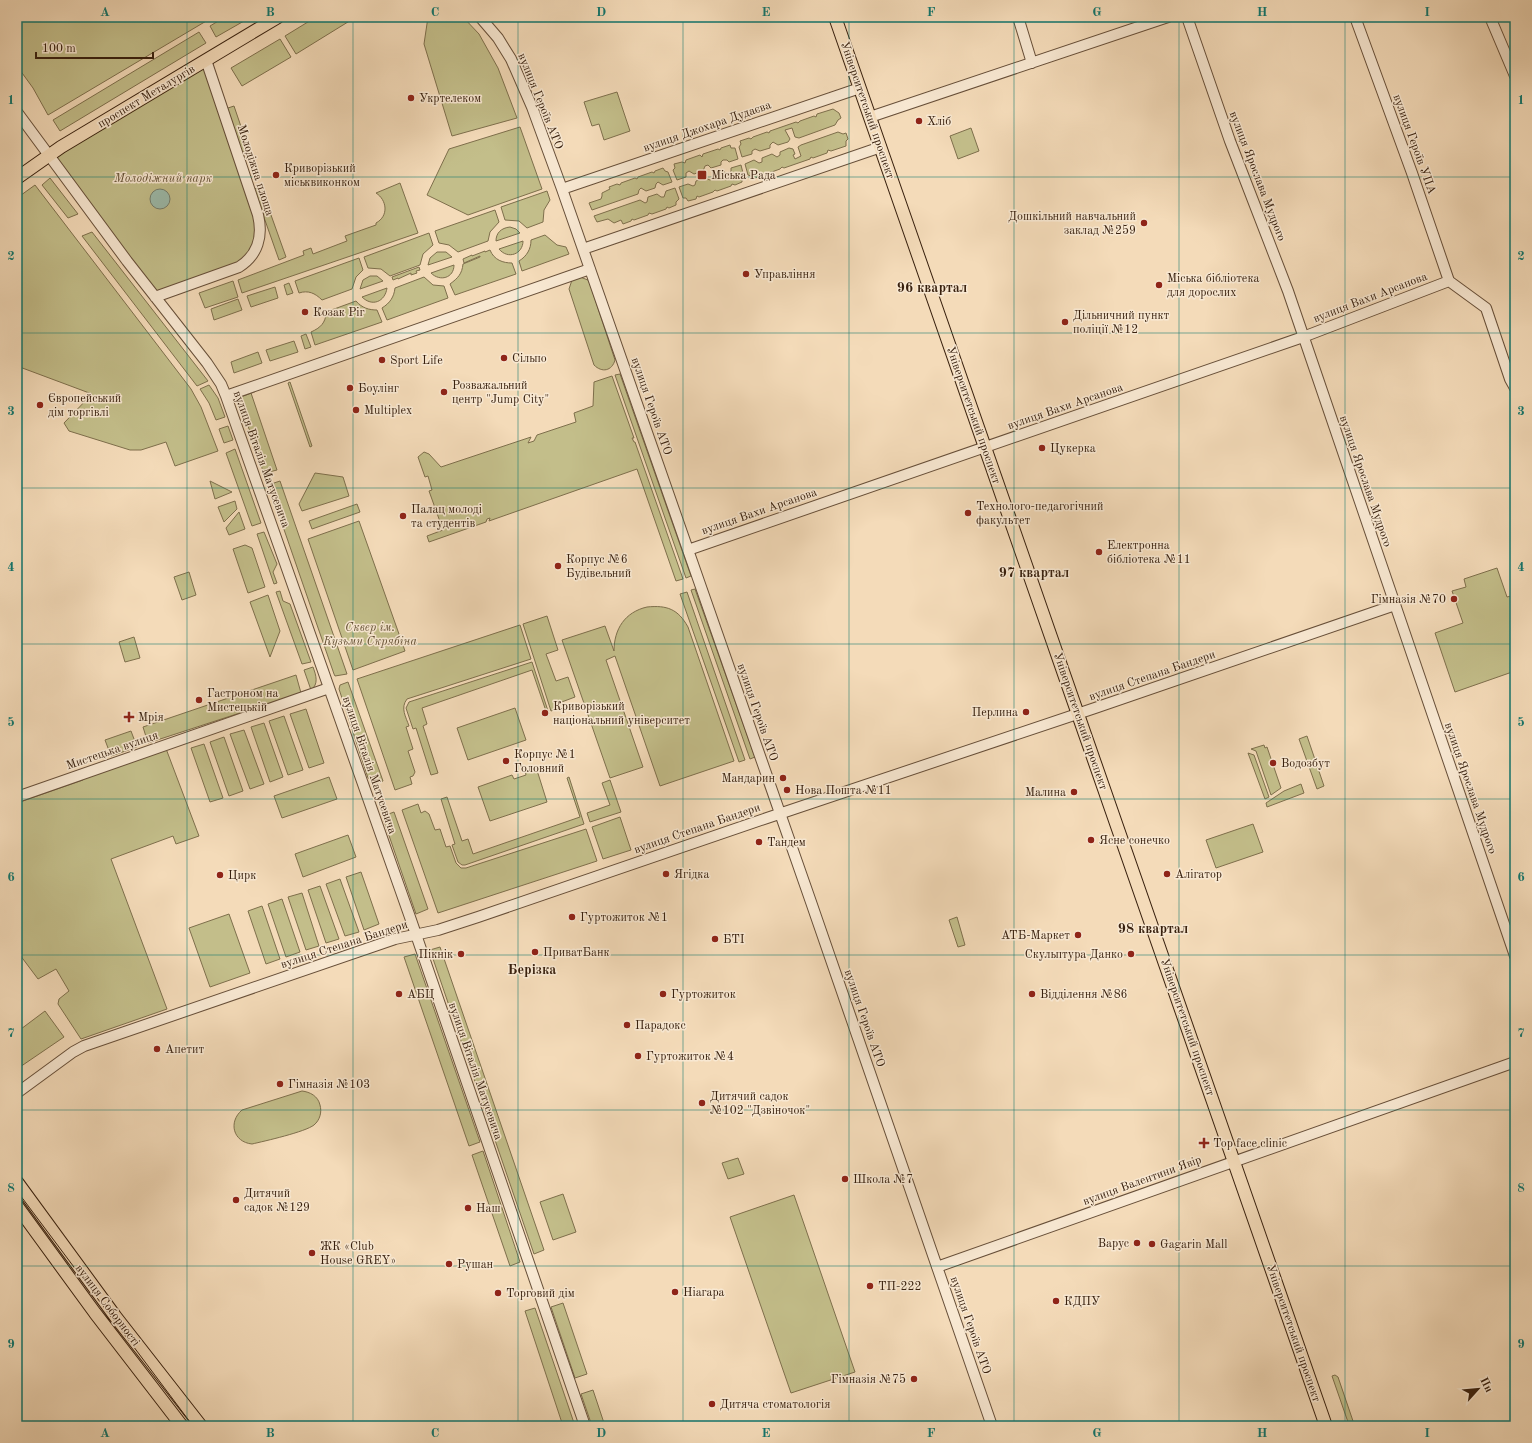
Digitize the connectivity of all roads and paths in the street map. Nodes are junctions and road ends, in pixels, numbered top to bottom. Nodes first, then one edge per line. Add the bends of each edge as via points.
1 (278, 17) edge
2 (480, 17) edge
3 (836, 17) edge
4 (1018, 17) edge
5 (1168, 17) edge
6 (1187, 17) edge
7 (1355, 17) edge
8 (1490, 17) edge
9 (206, 60) junction
10 (1032, 63) junction
11 (1515, 76) edge
12 (860, 88) junction
13 (17, 112) edge
14 (870, 117) junction
15 (881, 147) junction
16 (48, 156) junction
17 (17, 178) edge
18 (562, 189) junction
19 (584, 250) junction
20 (590, 269) junction
21 (1449, 281) junction
22 (155, 297) junction
23 (1303, 337) junction
24 (1515, 388) edge
25 (226, 396) junction
26 (985, 447) junction
27 (688, 550) junction
28 (1395, 605) junction
29 (329, 688) junction
30 (1078, 714) junction
31 (17, 797) edge
32 (780, 814) junction
33 (416, 935) junction
34 (1515, 956) edge
35 (1515, 1062) edge
36 (17, 1093) edge
37 (1234, 1161) junction
38 (17, 1182) edge
39 (17, 1206) edge
40 (937, 1267) junction
41 (182, 1426) edge
42 (201, 1426) edge
43 (585, 1426) edge
44 (992, 1426) edge
45 (1326, 1426) edge

1 - 9 main road, проспект Металургів
2 - 18 street, вулиця Героїв АТО via 498,38 511,59 534,112
3 - 12 main road, Університетський проспект
4 - 10 street
5 - 10 street
6 - 23 street, вулиця Ярослава Мудрого
7 - 21 street, вулиця Героїв УПА
8 - 11 street
9 - 16 main road, проспект Металургів
9 - 22 street, Молодіжна площа via 258,215 260,238 250,259 240,267
10 - 14 street
12 - 14 main road, Університетський проспект
12 - 18 street, вулиця Джохара Дудаєва
13 - 16 street, вулиця Віталія Матусевича
14 - 15 main road, Університетський проспект
15 - 19 street
15 - 26 main road, Університетський проспект
16 - 17 main road, проспект Металургів
16 - 22 street, вулиця Віталія Матусевича
18 - 19 street, вулиця Героїв АТО
19 - 20 street, вулиця Героїв АТО
20 - 25 street
20 - 27 street, вулиця Героїв АТО
21 - 23 street, вулиця Вахи Арсанова
21 - 24 street via 1486,308
22 - 25 street, вулиця Віталія Матусевича via 215,373
23 - 26 street, вулиця Вахи Арсанова
23 - 28 street, вулиця Ярослава Мудрого
25 - 29 street, вулиця Віталія Матусевича
26 - 27 street, вулиця Вахи Арсанова
26 - 30 main road, Університетський проспект
27 - 32 street, вулиця Героїв АТО
28 - 30 street, вулиця Степана Бандери
28 - 34 street, вулиця Ярослава Мудрого
29 - 31 street, Мистецька вулиця
29 - 33 street, вулиця Віталія Матусевича
30 - 32 street, вулиця Степана Бандери
30 - 37 main road, Університетський проспект
32 - 33 street, вулиця Степана Бандери via 478,917
32 - 40 street, вулиця Героїв АТО
33 - 36 street, вулиця Степана Бандери via 388,942 84,1046
33 - 43 street, вулиця Віталія Матусевича
35 - 37 street, вулиця Валентини Явір
37 - 40 street, вулиця Валентини Явір
37 - 45 main road, Університетський проспект
38 - 42 main road, вулиця Соборності
39 - 41 main road, вулиця Соборності
40 - 44 street, вулиця Героїв АТО

